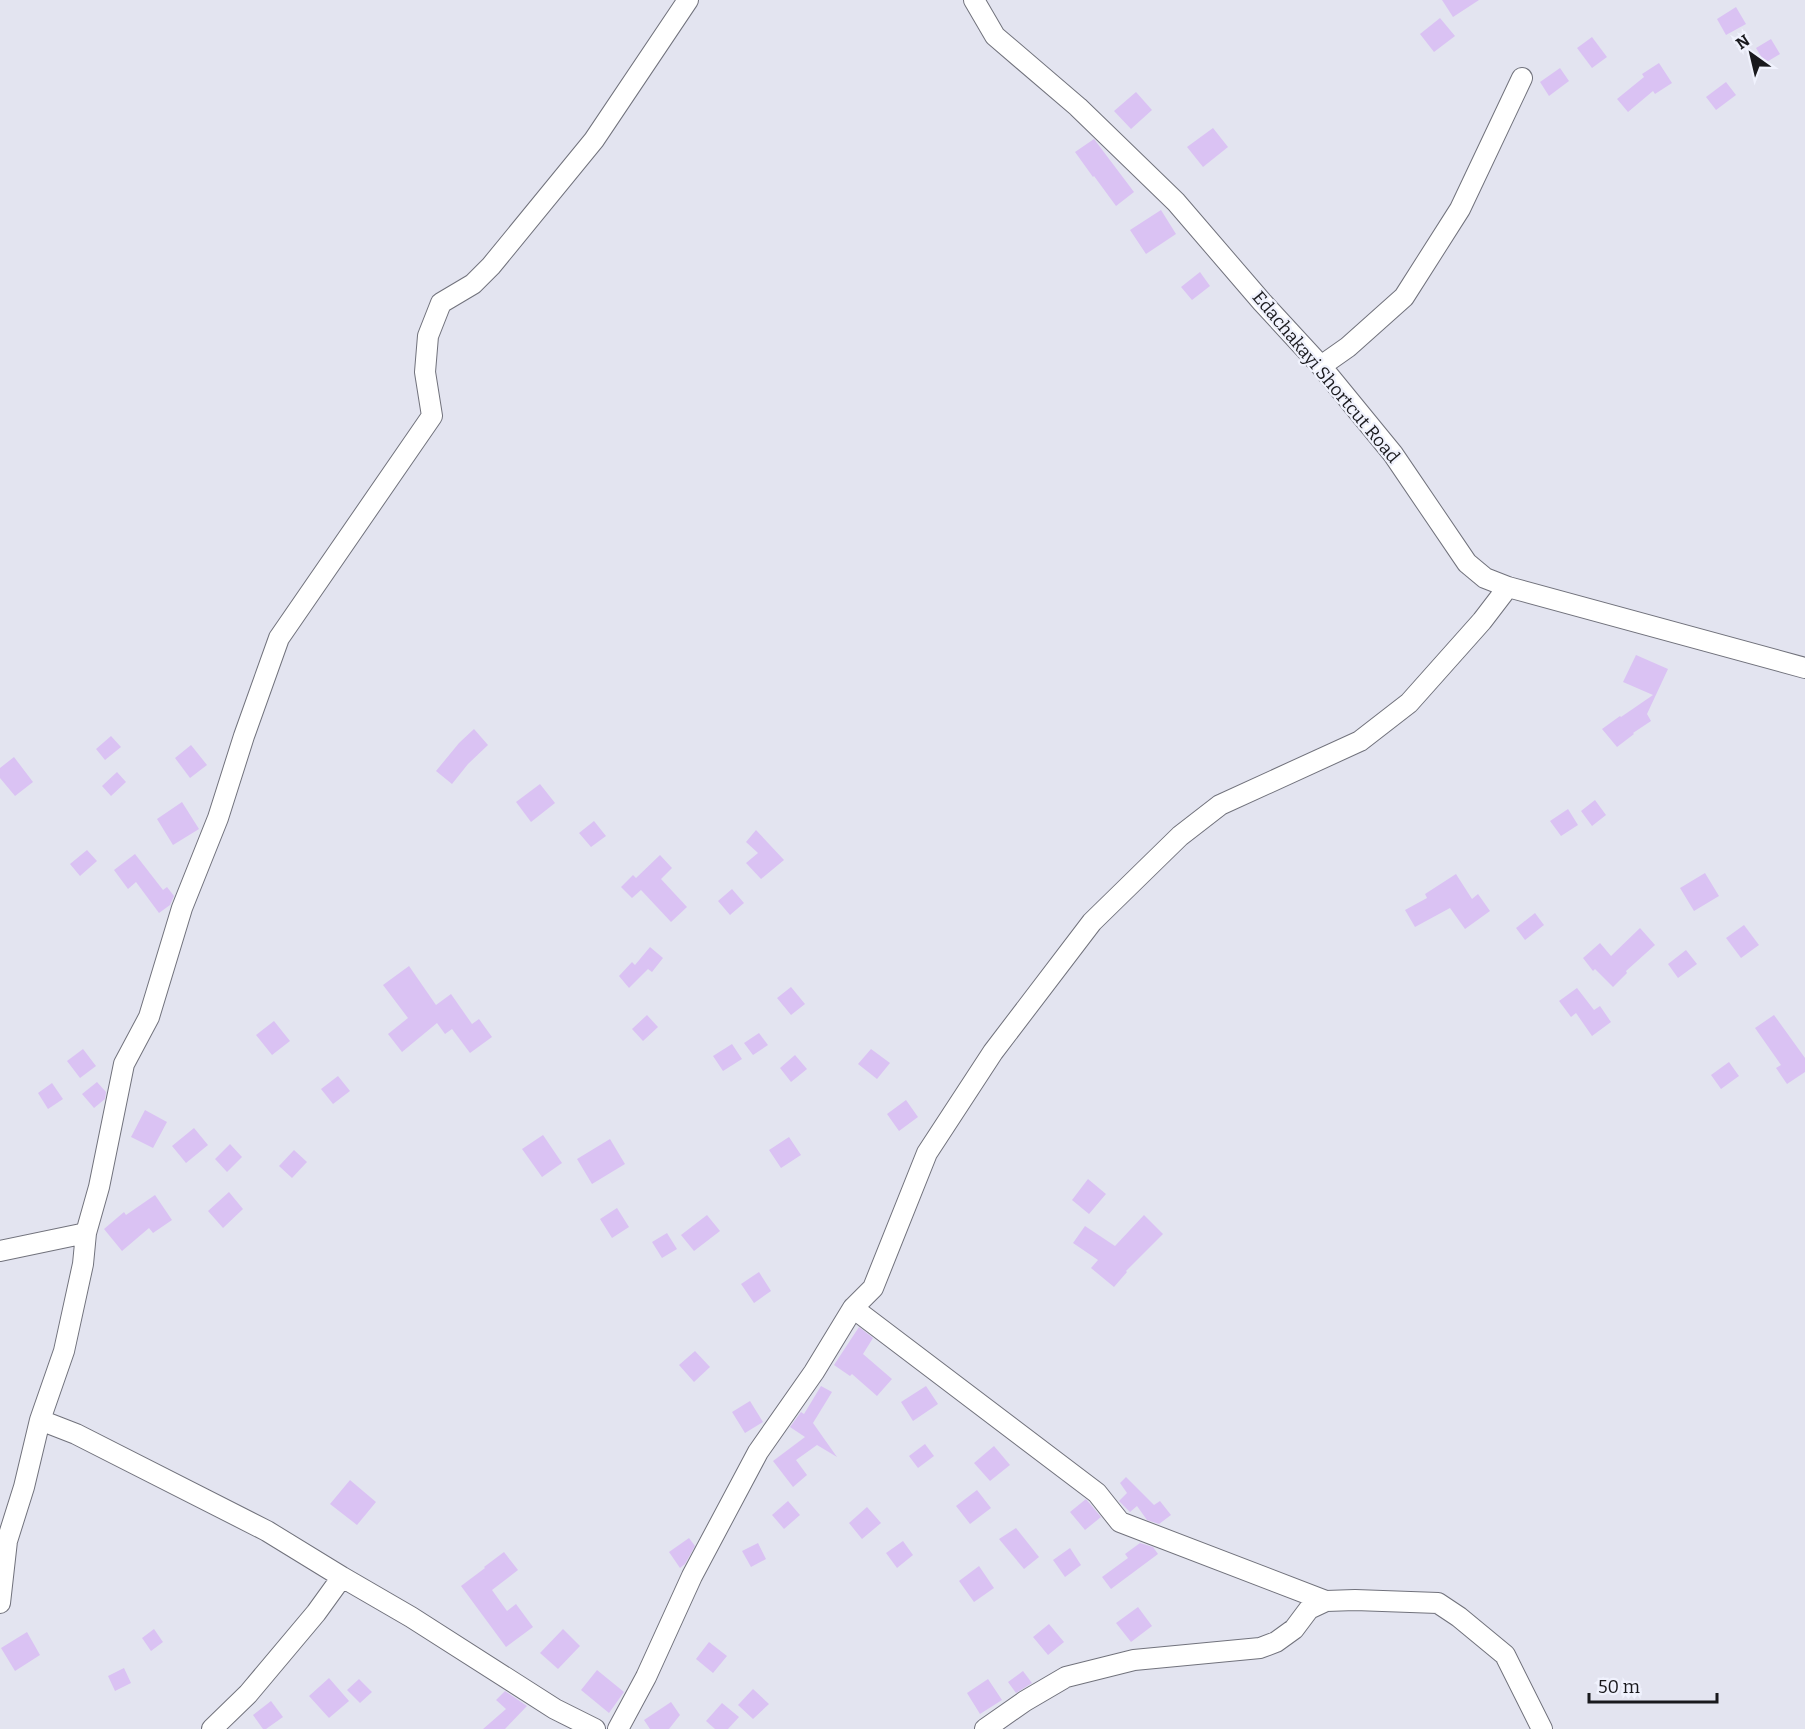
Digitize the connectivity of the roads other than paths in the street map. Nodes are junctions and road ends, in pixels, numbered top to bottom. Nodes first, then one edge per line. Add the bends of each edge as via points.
1 (688, 0) edge
2 (974, 0) edge
3 (1522, 78) dead end
4 (1321, 366) junction
5 (1508, 587) junction
6 (1805, 668) edge
7 (86, 1233) junction
8 (0, 1251) edge
9 (853, 1308) junction
10 (40, 1420) junction
11 (342, 1577) junction
12 (1326, 1601) junction
13 (0, 1603) edge
14 (212, 1729) edge
15 (595, 1729) edge
16 (618, 1729) edge
17 (985, 1729) edge
18 (1542, 1729) edge

1 - 7 street via 594,140 491,266 473,284 441,303 428,336 425,372 432,416 279,638 218,818 182,908 149,1017 124,1064
2 - 4 street, Edachakayi Shortcut Road via 995,36 1078,107 1176,202
3 - 4 street via 1461,209 1404,297
4 - 5 street, Edachakayi Shortcut Road via 1393,454 1467,563 1485,578
5 - 6 street, Edachakayi Shortcut Road
5 - 9 street via 1409,703 1360,741 1220,805 1180,836 1092,922 993,1052 927,1153 873,1287
7 - 8 street
7 - 10 street via 64,1351
9 - 12 street via 1098,1493 1120,1522
9 - 16 street via 758,1452
10 - 11 street via 76,1434 267,1531
10 - 13 street via 7,1541
11 - 14 street via 248,1694
11 - 15 street via 555,1709
12 - 17 street via 1309,1609 1294,1629 1276,1642 1260,1648 1134,1660 1066,1677
12 - 18 street via 1438,1603 1505,1654

